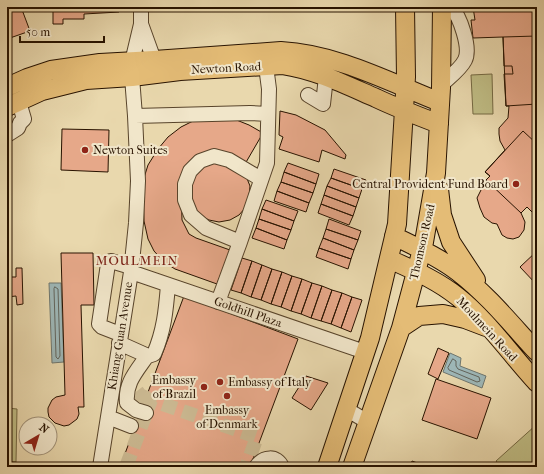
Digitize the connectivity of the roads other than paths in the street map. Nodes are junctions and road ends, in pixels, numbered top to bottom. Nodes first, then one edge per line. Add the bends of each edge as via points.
1 (141, 7) edge
2 (405, 7) edge
3 (442, 7) edge
4 (451, 7) edge
5 (141, 24) junction
6 (154, 60) junction
7 (266, 66) junction
8 (130, 67) junction
9 (319, 74) junction
10 (7, 87) edge
11 (405, 88) junction
12 (440, 93) junction
13 (306, 99) dead end
14 (12, 105) edge
15 (403, 111) junction
16 (268, 114) junction
17 (135, 116) junction
18 (439, 124) junction
19 (7, 135) edge
20 (436, 173) junction
21 (261, 179) junction
22 (394, 236) junction
23 (240, 242) junction
24 (422, 250) junction
25 (389, 259) junction
26 (131, 269) junction
27 (416, 272) junction
28 (168, 285) junction
29 (490, 300) junction
30 (102, 302) junction
31 (218, 302) junction
32 (125, 308) junction
33 (401, 328) junction
34 (490, 329) junction
35 (120, 338) junction
36 (365, 352) junction
37 (537, 352) edge
38 (149, 356) junction
39 (537, 383) edge
40 (137, 391) tunnel mouth
41 (346, 409) junction
42 (146, 413) tunnel mouth
43 (108, 417) junction
44 (368, 422) junction
45 (131, 426) dead end
46 (100, 467) edge
47 (256, 467) edge
48 (282, 467) edge
49 (327, 467) edge
50 (352, 467) edge

1 - 5 street
2 - 11 main road
3 - 12 main road, Thomson Road
4 - 12 street via 460,20 467,53 466,60
5 - 6 street
5 - 8 street, Khiang Guan Avenue
6 - 8 main road, Newton Road
6 - 11 main road, Newton Road via 297,52 344,63
7 - 8 main road, Newton Road via 180,71
7 - 9 main road, Newton Road via 283,65
7 - 16 street via 269,89
8 - 10 main road, Newton Road via 100,63 51,70
8 - 14 main road, Newton Road via 42,92
8 - 17 street, Khiang Guan Avenue
9 - 13 street
9 - 15 main road, Newton Road
11 - 12 main road
11 - 15 main road
12 - 18 main road, Thomson Road
14 - 19 street via 14,119 20,123 18,128
15 - 18 main road, Newton Road
15 - 22 main road
16 - 17 street
16 - 21 street via 267,163
17 - 26 street, Khiang Guan Avenue via 138,181
18 - 20 main road, Thomson Road
20 - 24 main road, Thomson Road
20 - 29 main road via 442,215 451,242
21 - 23 street
21 - 23 street via 230,160 214,156 200,161 190,171 185,184 185,200 191,215 206,228
22 - 24 main road, Moulmein Road
22 - 25 main road
23 - 31 street
24 - 27 main road, Thomson Road
24 - 29 main road, Moulmein Road via 458,272
25 - 27 main road, Moulmein Road
25 - 36 main road
26 - 28 street, Goldhill Plaza
26 - 30 street, Goldhill Plaza via 109,262
26 - 32 street, Khiang Guan Avenue
27 - 33 main road, Thomson Road
27 - 34 main road, Moulmein Road via 459,298
28 - 31 street, Goldhill Plaza
28 - 38 street via 164,325 154,354
29 - 37 main road, Moulmein Road
30 - 32 street
30 - 35 street via 99,324
31 - 36 street, Goldhill Plaza
32 - 35 street, Khiang Guan Avenue
33 - 34 main road via 419,316 443,314
33 - 44 main road, Thomson Road
34 - 39 main road, Moulmein Road
35 - 38 street
35 - 43 street, Khiang Guan Avenue
36 - 41 main road
38 - 40 street
38 - 42 street via 130,380 126,394 127,404
41 - 44 street
41 - 49 main road
43 - 45 street
43 - 46 street, Khiang Guan Avenue
44 - 50 main road, Thomson Road
47 - 48 street via 259,462 268,458 278,461

